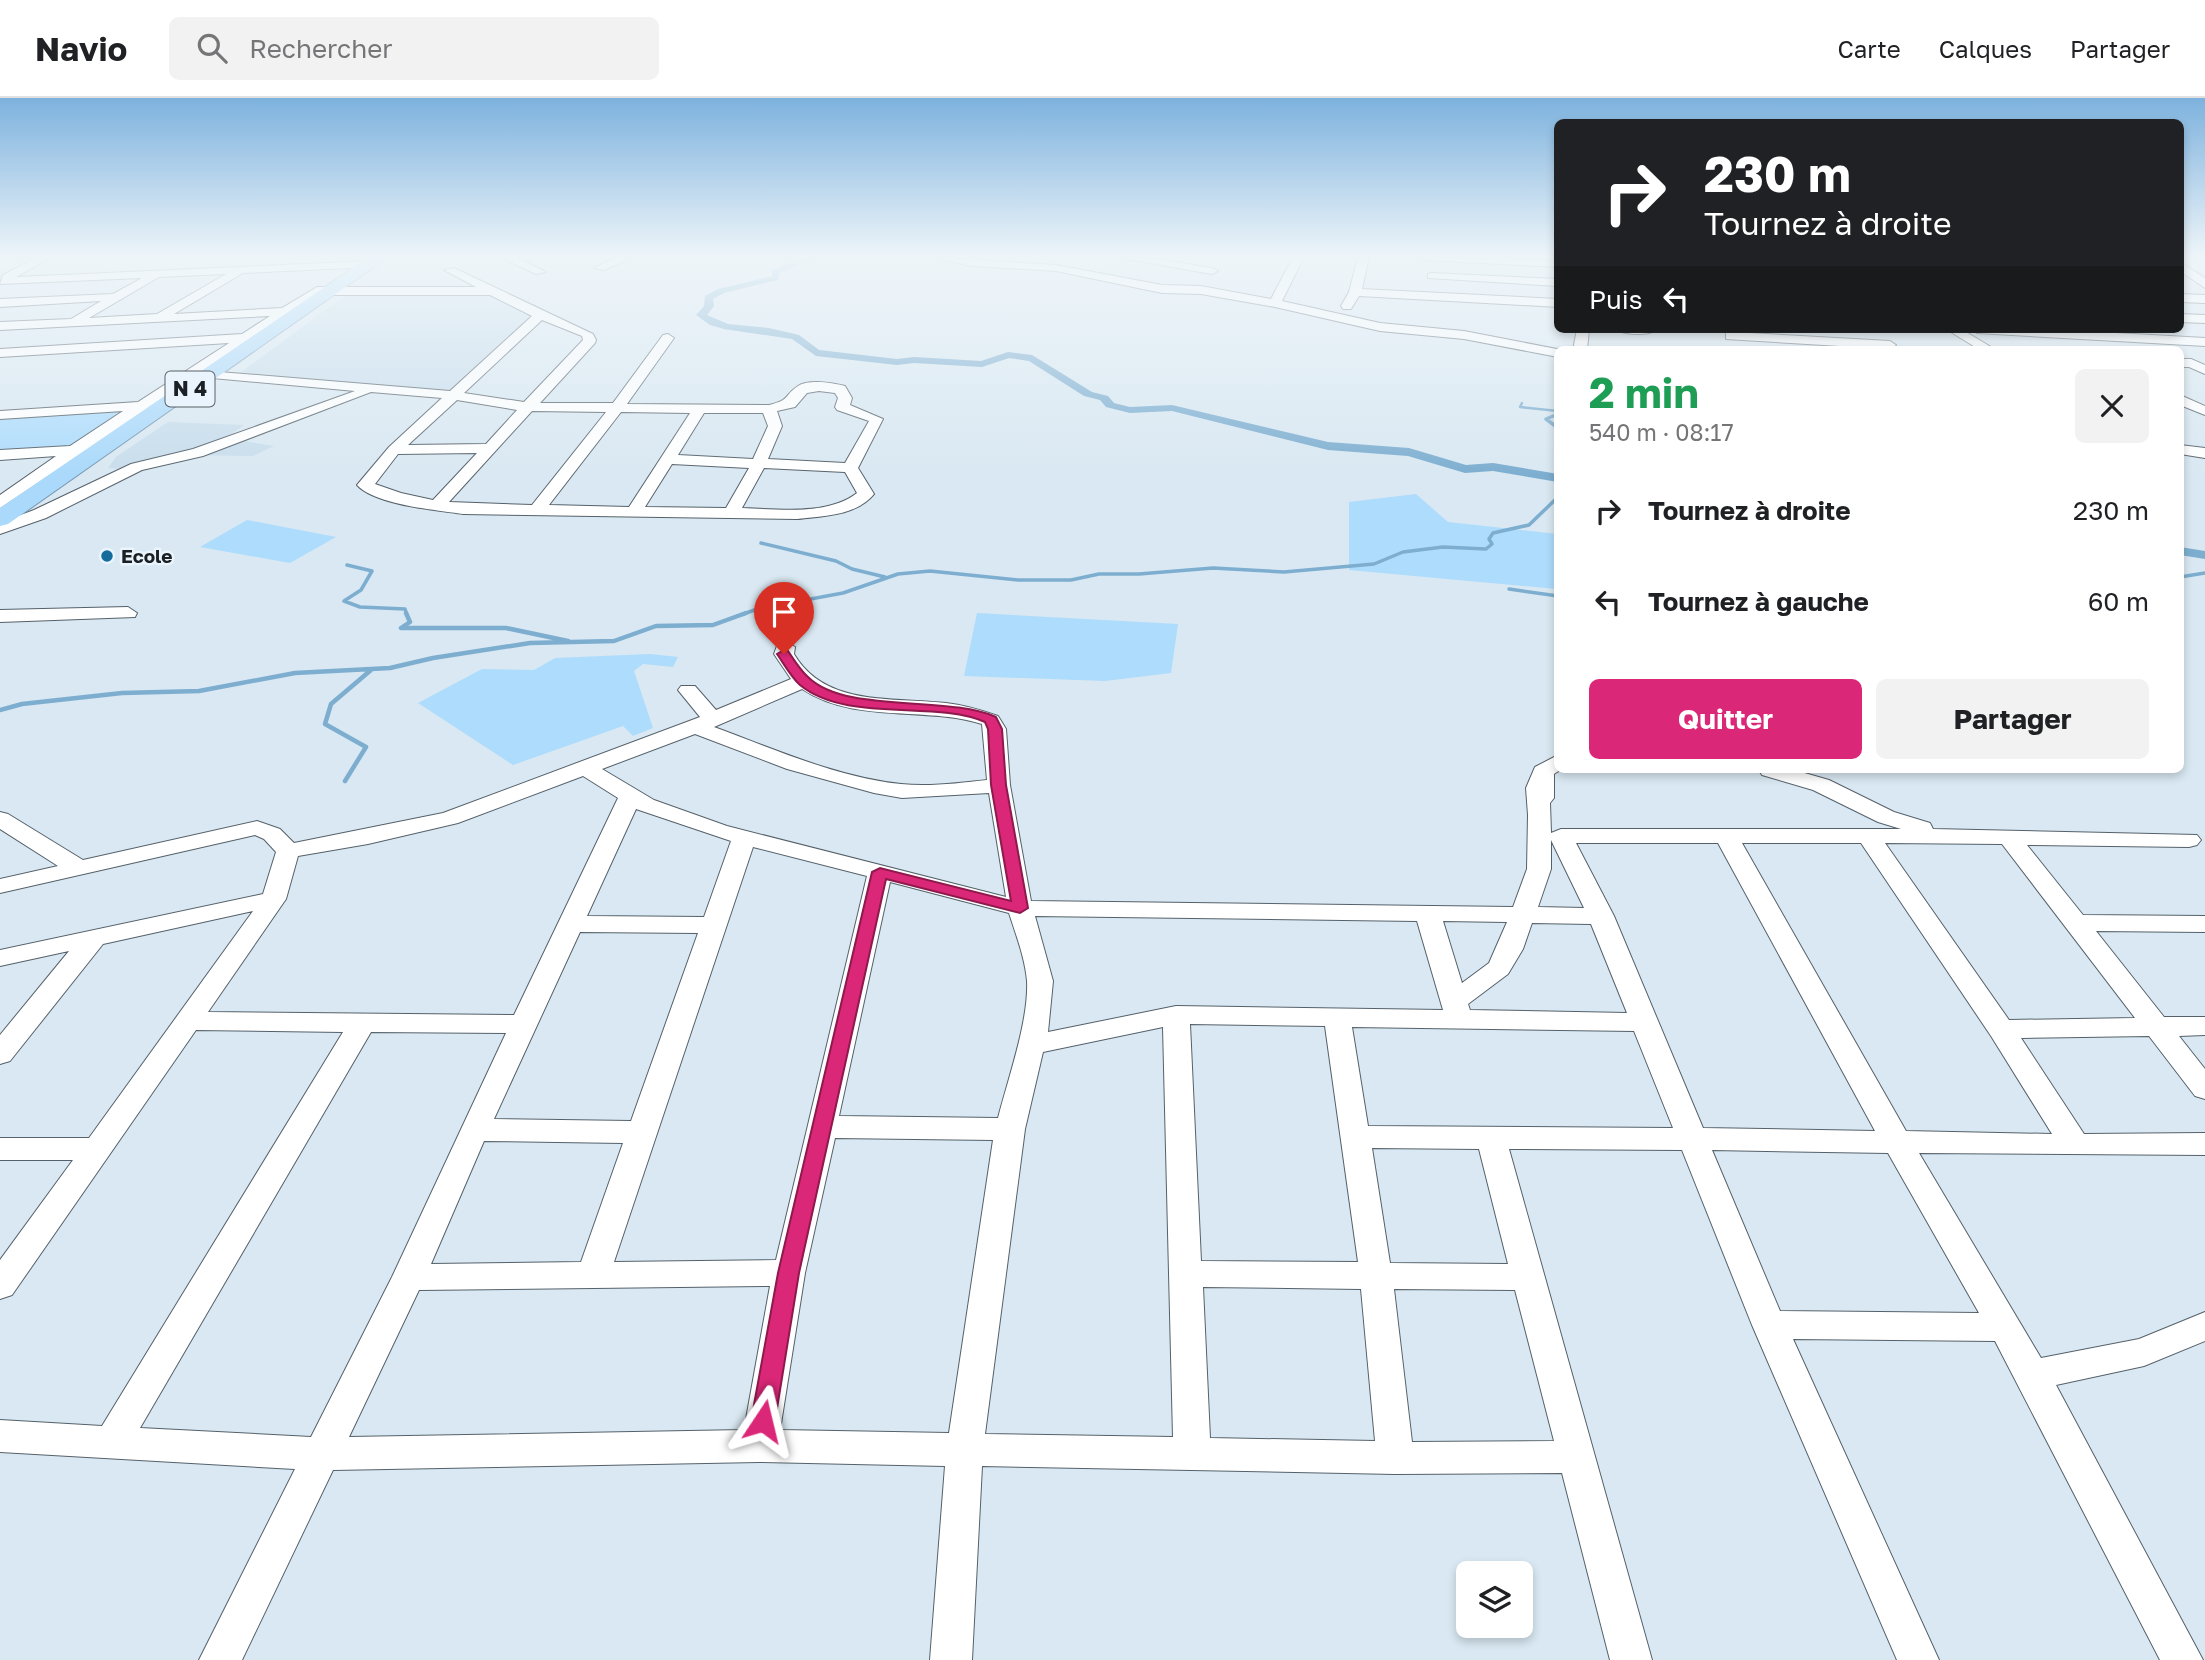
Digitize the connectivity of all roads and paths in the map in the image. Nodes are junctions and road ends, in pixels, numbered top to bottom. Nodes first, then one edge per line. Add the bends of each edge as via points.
1 (58, 330) edge
2 (259, 330) edge
3 (273, 330) edge
4 (524, 330) edge
5 (577, 330) edge
6 (1454, 330) edge
7 (1499, 330) edge
8 (1740, 333) edge
9 (1871, 333) edge
10 (1959, 333) edge
11 (2055, 333) edge
12 (2079, 333) edge
13 (265, 337) junction
14 (244, 338) junction
15 (668, 338) dead end
16 (1498, 342) junction
17 (2205, 342) edge
18 (1874, 346) edge
19 (1891, 346) edge
20 (1982, 346) edge
21 (2079, 346) edge
22 (18, 352) junction
23 (1554, 352) edge
24 (0, 353) edge
25 (0, 361) edge
26 (2192, 363) edge
27 (2205, 370) edge
28 (212, 374) junction
29 (378, 388) junction
30 (453, 395) junction
31 (2184, 401) edge
32 (166, 405) junction
33 (143, 406) junction
34 (528, 407) junction
35 (617, 408) junction
36 (769, 409) junction
37 (699, 410) junction
38 (2205, 411) edge
39 (0, 415) edge
40 (490, 448) junction
41 (74, 450) junction
42 (394, 450) junction
43 (2184, 450) edge
44 (2205, 453) edge
45 (0, 455) edge
46 (668, 459) junction
47 (759, 463) junction
48 (850, 468) junction
49 (0, 503) edge
50 (436, 506) junction
51 (537, 510) junction
52 (634, 511) junction
53 (731, 513) junction
54 (0, 519) edge
55 (0, 529) edge
56 (128, 613) dead end
57 (0, 616) edge
58 (785, 647) dead end
59 (803, 681) junction
60 (688, 690) dead end
61 (704, 723) junction
62 (1554, 763) edge
63 (585, 768) junction
64 (1780, 773) edge
65 (1541, 782) junction
66 (999, 785) junction
67 (631, 795) junction
68 (0, 819) edge
69 (1561, 836) junction
70 (1726, 836) junction
71 (1868, 836) junction
72 (1938, 836) junction
73 (2009, 837) junction
74 (744, 838) junction
75 (2189, 840) dead end
76 (288, 851) junction
77 (79, 868) junction
78 (880, 872) junction
79 (0, 886) edge
80 (274, 899) junction
81 (1020, 908) junction
82 (1428, 914) junction
83 (1522, 916) junction
84 (1601, 916) junction
85 (2076, 923) junction
86 (2205, 924) edge
87 (571, 925) junction
88 (714, 925) junction
89 (94, 938) junction
90 (0, 958) edge
91 (1456, 1011) junction
92 (1176, 1015) junction
93 (1337, 1017) junction
94 (185, 1021) junction
95 (1644, 1022) junction
96 (362, 1023) junction
97 (525, 1024) junction
98 (2156, 1026) junction
99 (2205, 1026) edge
100 (2001, 1029) junction
101 (1030, 1045) junction
102 (0, 1054) edge
103 (2205, 1089) edge
104 (824, 1127) junction
105 (1010, 1129) junction
106 (474, 1130) junction
107 (644, 1132) junction
108 (1355, 1137) junction
109 (1491, 1138) junction
110 (1692, 1139) junction
111 (1896, 1141) junction
112 (2205, 1144) edge
113 (2076, 1145) junction
114 (0, 1149) edge
115 (98, 1149) junction
116 (789, 1273) junction
117 (593, 1274) junction
118 (1185, 1274) junction
119 (1376, 1276) junction
120 (409, 1277) junction
121 (1527, 1277) junction
122 (0, 1286) edge
123 (1769, 1325) junction
124 (2205, 1326) edge
125 (2004, 1327) junction
126 (2032, 1374) junction
127 (0, 1436) edge
128 (111, 1442) junction
129 (759, 1446) junction
130 (965, 1448) junction
131 (321, 1454) junction
132 (1192, 1454) junction
133 (1578, 1457) junction
134 (1395, 1458) junction
135 (220, 1660) edge
136 (951, 1660) edge
137 (1631, 1660) edge
138 (1919, 1660) edge
139 (2182, 1660) edge

1 - 22 street
2 - 14 street
3 - 13 highway, N 4
4 - 30 street
5 - 34 street via 590,340
6 - 16 street
7 - 16 street
8 - 18 street
9 - 19 street
10 - 20 street
11 - 21 street
12 - 17 street
13 - 14 street
13 - 28 highway, N 4
14 - 22 street
14 - 33 street
15 - 35 street
16 - 23 street
22 - 24 street
22 - 25 street
26 - 27 street
28 - 29 street
28 - 32 highway, N 4
29 - 30 street
29 - 55 street via 198,453 137,467
30 - 34 street
30 - 42 street
31 - 38 street
32 - 33 street
32 - 54 highway, N 4
33 - 39 street
33 - 41 street
34 - 35 street
34 - 40 street
35 - 37 street
35 - 51 street
36 - 37 street
36 - 47 street via 775,426
36 - 48 street via 790,404 807,388 844,391 842,407 872,417 876,423
37 - 46 street
40 - 42 street
40 - 50 street
41 - 45 street
41 - 49 street
42 - 50 street via 365,485
43 - 44 street
46 - 47 street
46 - 52 street
47 - 48 street
47 - 53 street
48 - 53 street via 866,494 844,507 797,514
50 - 51 street
51 - 52 street
52 - 53 street
56 - 57 street
58 - 59 street via 784,654
59 - 61 street
59 - 66 street via 843,699 975,713 991,720
60 - 61 street
61 - 63 street
61 - 66 street via 795,764 874,786 902,791
62 - 65 street via 1545,769
63 - 67 street
63 - 76 street via 450,818
64 - 72 street via 1821,785
65 - 69 street via 1544,802
65 - 83 street via 1537,788 1539,869
66 - 81 street
67 - 74 street via 646,805
67 - 87 street
68 - 77 street
69 - 70 street
69 - 84 street
70 - 71 street
70 - 111 street
71 - 72 street
71 - 100 street
72 - 73 street
73 - 75 street
73 - 85 street
74 - 78 street
74 - 88 street
76 - 77 street via 272,834 257,828
76 - 80 street
77 - 79 street
78 - 81 street
78 - 104 street
80 - 89 street
80 - 94 street
81 - 82 street
81 - 101 street via 1040,981
82 - 83 street
82 - 91 street
83 - 84 street
83 - 91 street via 1499,968
84 - 95 street
85 - 86 street
85 - 98 street
87 - 88 street
87 - 97 street
88 - 107 street
89 - 90 street
89 - 102 street
91 - 93 street
91 - 95 street
92 - 93 street
92 - 101 street
92 - 118 street
93 - 108 street
94 - 96 street
94 - 115 street
95 - 110 street
96 - 97 street
96 - 128 street
97 - 106 street
98 - 99 street
98 - 100 street
98 - 103 street
100 - 113 street
101 - 105 street
104 - 105 street
104 - 116 street
105 - 130 street
106 - 107 street
106 - 120 street
107 - 117 street
108 - 109 street
108 - 119 street
109 - 110 street
109 - 121 street
110 - 111 street
110 - 123 street
111 - 113 street
111 - 125 street
112 - 113 street
114 - 115 street
115 - 122 street
116 - 117 street
116 - 129 street
117 - 120 street
118 - 119 street
118 - 132 street
119 - 121 street
119 - 134 street
120 - 131 street
121 - 133 street
123 - 125 street
123 - 138 street
124 - 126 street via 2144,1352
125 - 126 street
126 - 139 street
127 - 128 street
128 - 131 street
129 - 130 street
129 - 131 street
130 - 132 street
130 - 136 street
131 - 135 street
132 - 134 street
133 - 134 street
133 - 137 street

